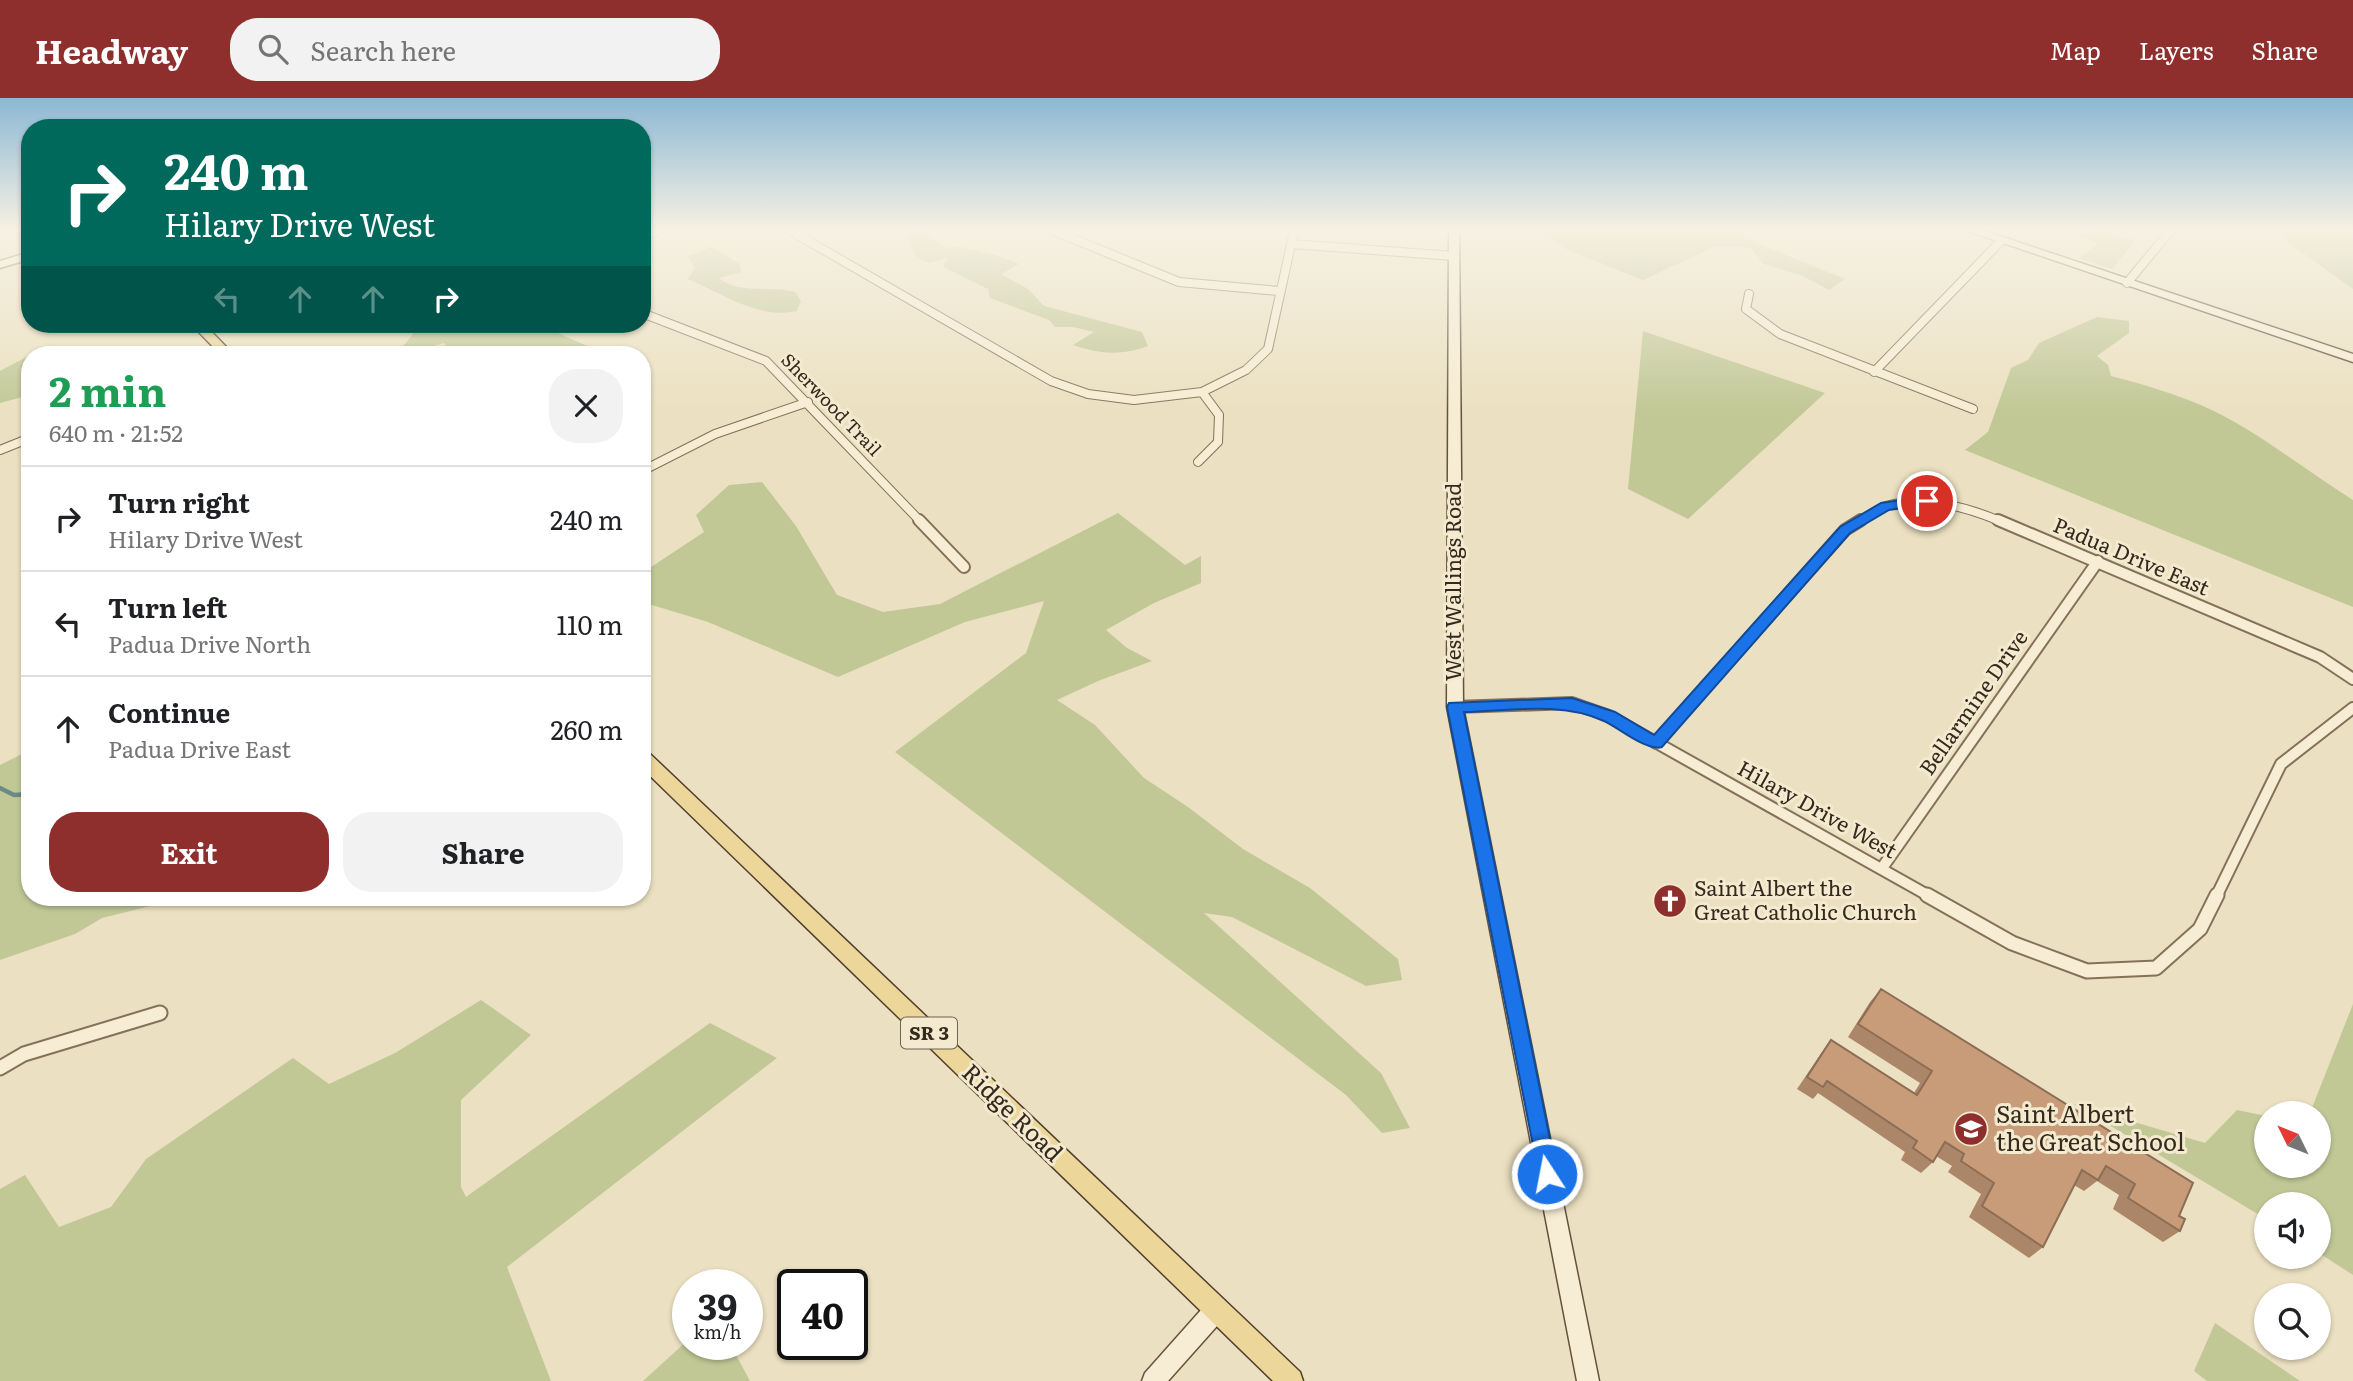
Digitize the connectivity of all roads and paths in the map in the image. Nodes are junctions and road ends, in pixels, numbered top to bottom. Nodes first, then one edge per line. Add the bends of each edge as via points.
1 (895, 291) edge
2 (1279, 291) edge
3 (1454, 291) edge
4 (1953, 291) edge
5 (2150, 291) edge
6 (1749, 294) dead end
7 (651, 316) edge
8 (206, 333) edge
9 (219, 346) edge
10 (2353, 359) edge
11 (1874, 372) junction
12 (1202, 393) junction
13 (808, 402) junction
14 (1973, 409) dead end
15 (21, 442) edge
16 (0, 450) edge
17 (1198, 462) dead end
18 (651, 466) edge
19 (2098, 561) junction
20 (964, 568) dead end
21 (2353, 679) edge
22 (1455, 707) junction
23 (2353, 708) edge
24 (1656, 743) junction
25 (651, 766) edge
26 (1882, 868) junction
27 (160, 1013) dead end
28 (0, 1068) edge
29 (1217, 1309) junction
30 (1153, 1381) edge
31 (1291, 1381) edge
32 (1588, 1381) edge

1 - 12 street via 1051,381 1088,394 1134,400
2 - 12 street via 1268,348 1246,370
3 - 22 street, West Wallings Road
4 - 11 street
5 - 10 street
6 - 11 street via 1746,309 1780,334
7 - 13 street, Sherwood Trail via 766,361
8 - 9 main road
11 - 14 street
12 - 17 street via 1219,415 1218,442
13 - 18 street via 715,434
13 - 20 street, Sherwood Trail
15 - 16 street
19 - 21 street, Padua Drive East via 2320,657
19 - 24 street, Padua Drive East via 1983,514 1927,501 1885,506 1845,530
19 - 26 street, Bellarmine Drive
22 - 24 street, Hilary Drive West via 1572,703 1609,716
22 - 32 street, West Wallings Road
23 - 26 street, Hilary Drive West via 2281,764 2200,929 2156,968 2087,971 2012,943
24 - 26 street, Hilary Drive West
25 - 29 main road, Ridge Road / SR 3
27 - 28 street via 24,1054
29 - 30 street
29 - 31 main road, Ridge Road / SR 3

